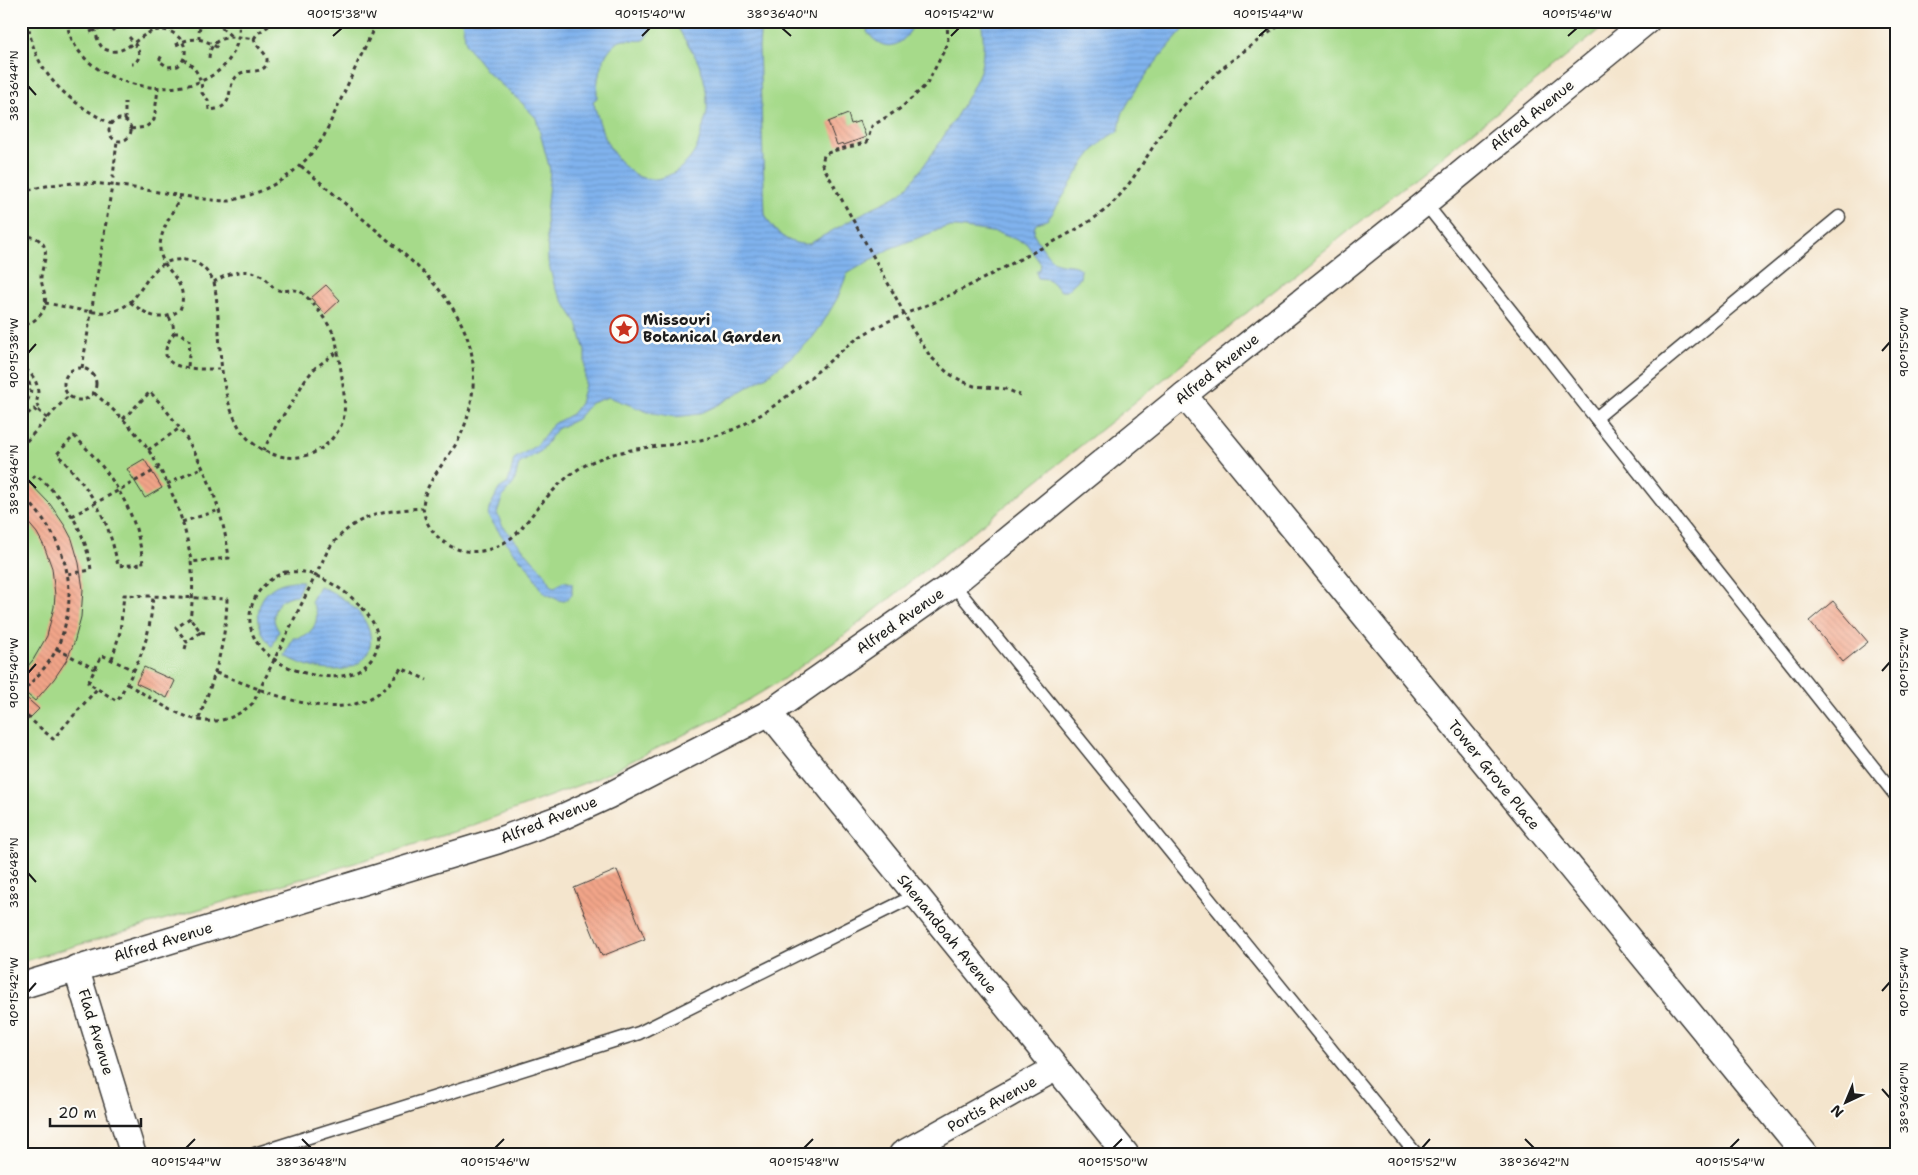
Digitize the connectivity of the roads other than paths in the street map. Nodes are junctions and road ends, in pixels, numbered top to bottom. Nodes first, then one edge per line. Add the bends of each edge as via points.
1 (1647, 21) edge
2 (1425, 203) junction
3 (1839, 217) dead end
4 (1184, 395) junction
5 (1596, 418) junction
6 (953, 584) junction
7 (769, 714) junction
8 (1897, 797) edge
9 (916, 895) junction
10 (76, 968) junction
11 (21, 986) edge
12 (1056, 1068) junction
13 (132, 1154) edge
14 (255, 1154) edge
15 (902, 1154) edge
16 (1126, 1154) edge
17 (1416, 1154) edge
18 (1804, 1154) edge

1 - 2 street, Alfred Avenue
2 - 4 street, Alfred Avenue
2 - 5 lane
3 - 5 lane
4 - 6 street, Alfred Avenue
4 - 18 street, Tower Grove Place
5 - 8 lane
6 - 7 street, Alfred Avenue
6 - 17 lane
7 - 9 street, Shenandoah Avenue
7 - 10 street, Alfred Avenue via 608,796 542,825
9 - 12 street, Shenandoah Avenue
9 - 14 lane via 639,1033
10 - 11 street, Alfred Avenue
10 - 13 street, Flad Avenue
12 - 15 street, Portis Avenue
12 - 16 street, Shenandoah Avenue

